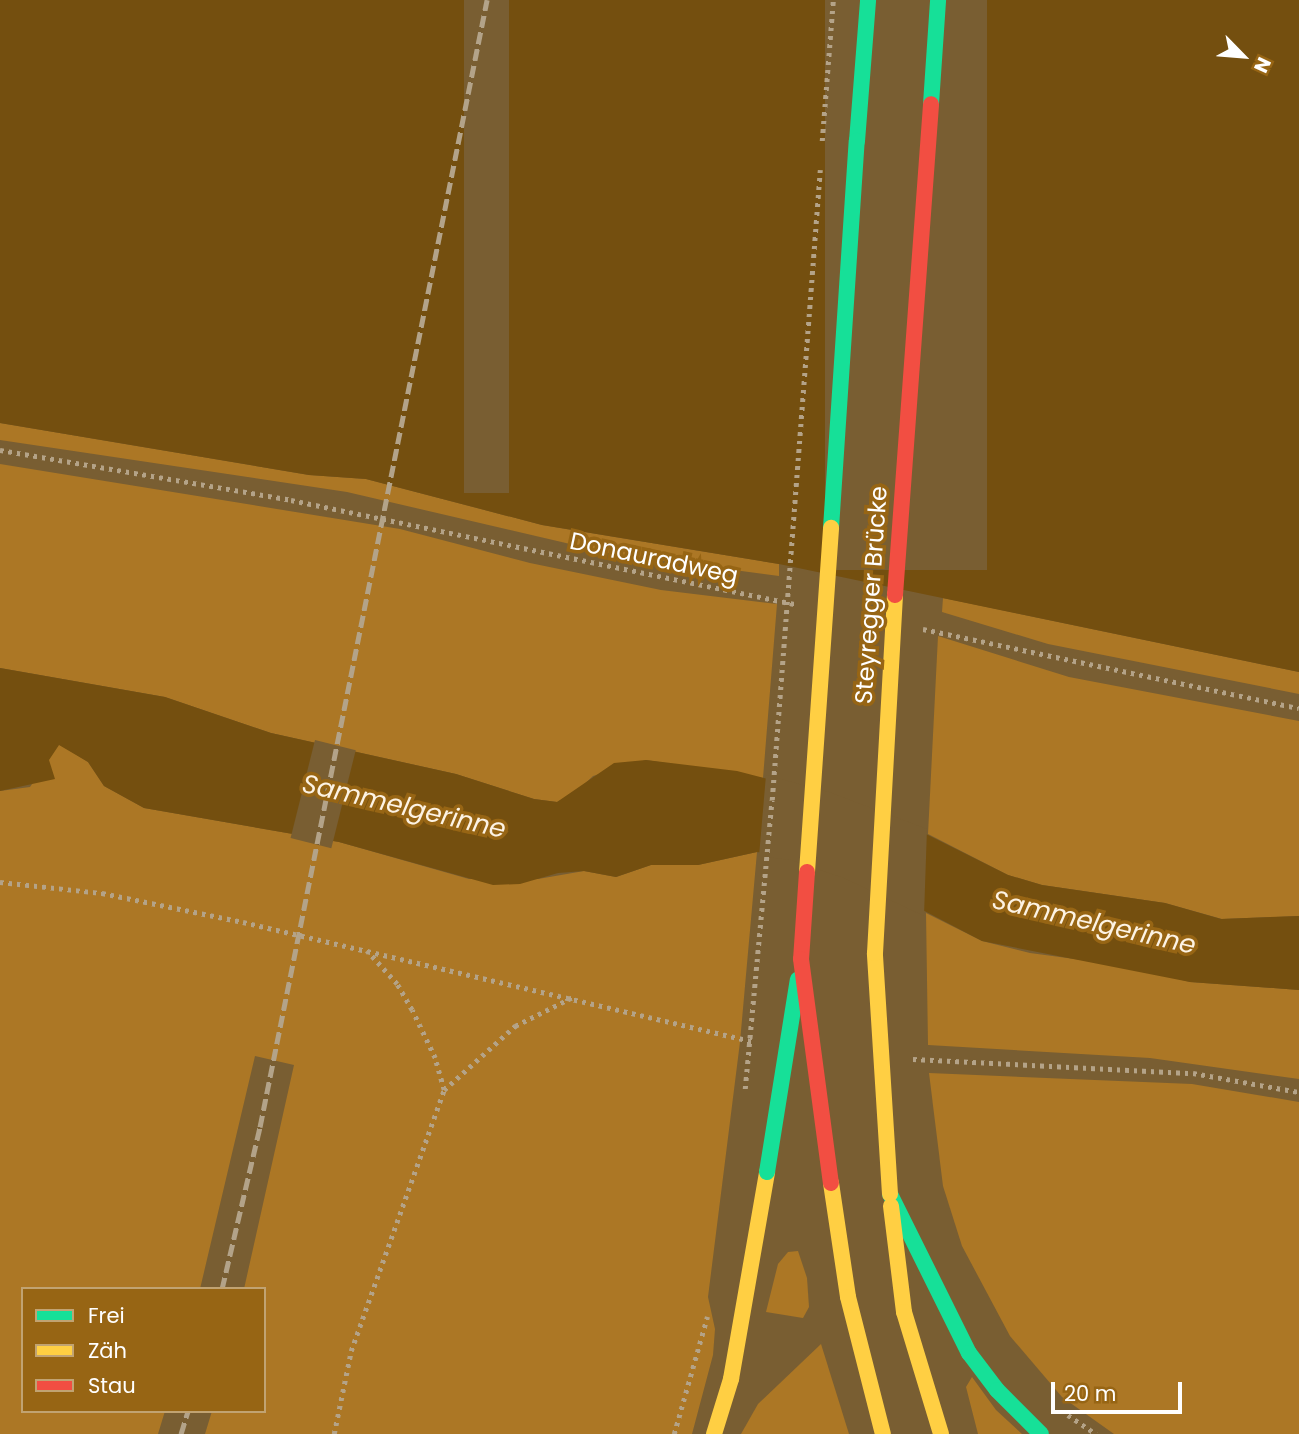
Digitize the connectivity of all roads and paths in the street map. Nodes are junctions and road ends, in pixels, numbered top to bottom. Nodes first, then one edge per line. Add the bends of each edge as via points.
1 (833, 0) edge
2 (868, 0) edge
3 (938, 0) edge
4 (821, 151) dead end
5 (820, 165) dead end
6 (0, 450) edge
7 (809, 607) dead end
8 (914, 628) dead end
9 (1299, 708) edge
10 (0, 882) edge
11 (366, 950) junction
12 (801, 959) junction
13 (574, 996) junction
14 (758, 1042) dead end
15 (905, 1059) dead end
16 (444, 1090) junction
17 (1299, 1092) edge
18 (744, 1102) dead end
19 (890, 1194) junction
20 (710, 1306) dead end
21 (334, 1434) edge
22 (674, 1434) edge
23 (714, 1434) edge
24 (884, 1434) edge
25 (941, 1434) edge
26 (1041, 1434) edge

1 - 4 path, bridge
2 - 12 main road, Steyregger Brücke, bridge
3 - 19 main road, Steyregger Brücke, bridge via 886,687 878,862 876,1006
5 - 18 path, bridge
6 - 7 path, Donauradweg via 290,500
8 - 9 path
10 - 11 path via 102,893
11 - 13 path
11 - 16 path via 397,984 412,1010 435,1058
12 - 23 main road, bridge via 731,1379
12 - 24 main road, Steyregger Brücke, bridge via 848,1297
13 - 14 path
13 - 16 path via 515,1026
15 - 17 path via 1193,1073
16 - 21 path via 351,1351
19 - 25 main road, Steyregger Brücke via 904,1312
19 - 26 main road via 969,1353 997,1390
20 - 22 path

